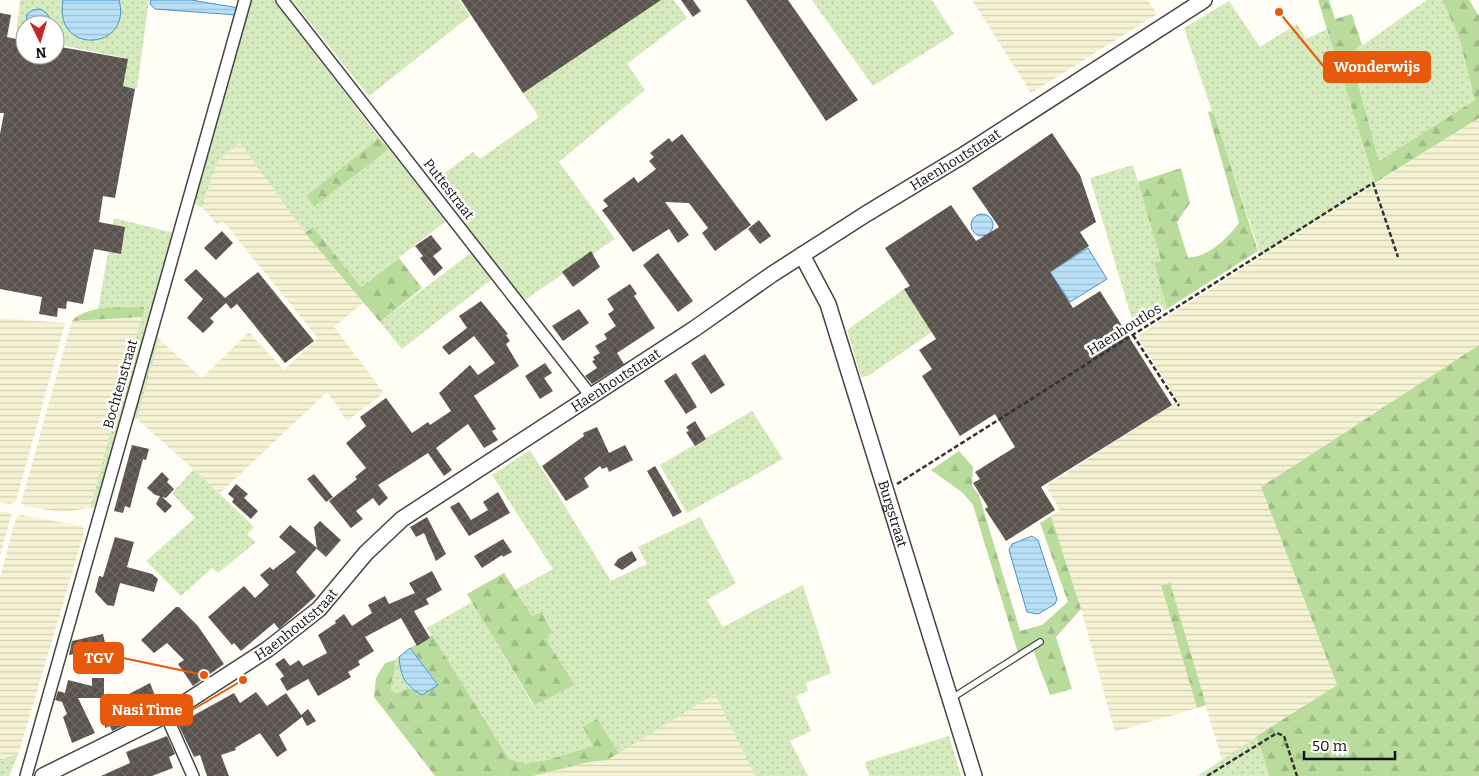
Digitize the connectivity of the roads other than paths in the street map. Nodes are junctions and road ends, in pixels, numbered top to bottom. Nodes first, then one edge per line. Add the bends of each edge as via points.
1 (245, 0) edge
2 (282, 0) edge
3 (1204, 0) edge
4 (802, 256) junction
5 (591, 396) junction
6 (1040, 642) dead end
7 (950, 699) junction
8 (166, 715) junction
9 (26, 776) edge
10 (43, 776) edge
11 (193, 776) edge
12 (974, 776) edge

1 - 9 street, Bochtenstraat
2 - 5 street, Puttestraat
3 - 4 street, Haenhoutstraat
4 - 5 street, Haenhoutstraat
4 - 7 street, Burgstraat via 828,304
5 - 8 street, Haenhoutstraat via 402,519 377,540 319,609 303,623 232,674
6 - 7 lane
7 - 12 street, Burgstraat
8 - 10 street, Haenhoutstraat
8 - 11 street

